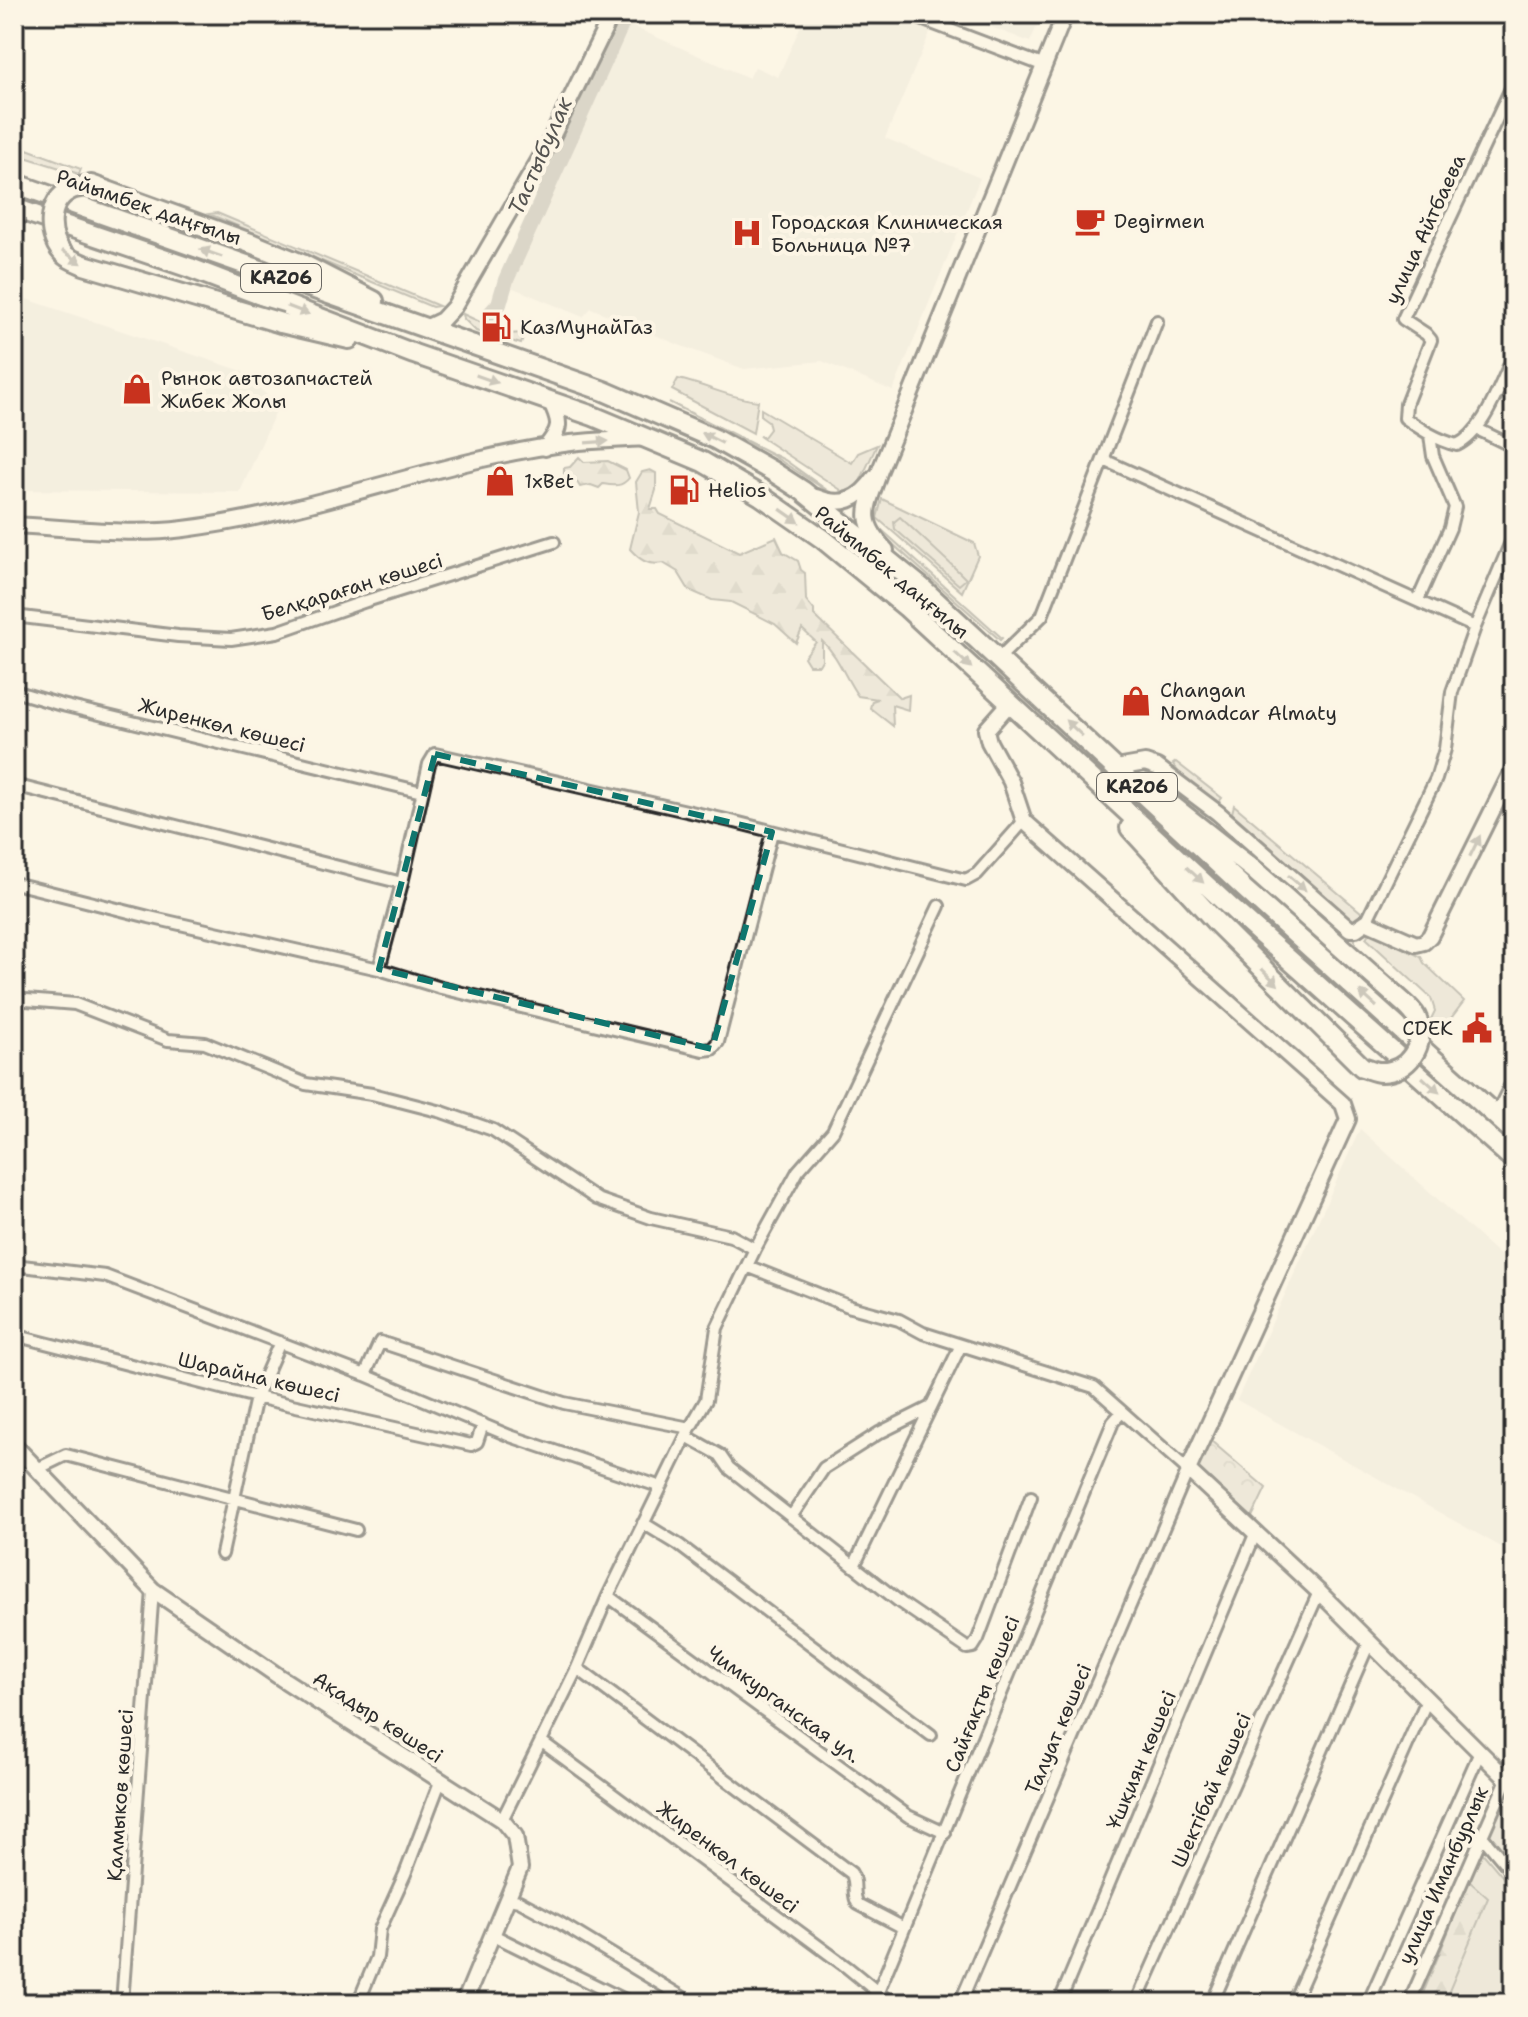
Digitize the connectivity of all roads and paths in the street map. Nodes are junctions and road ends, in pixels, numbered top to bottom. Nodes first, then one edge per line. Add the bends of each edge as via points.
1 (612, 14) edge
2 (908, 14) edge
3 (1065, 14) edge
4 (1045, 66) junction
5 (1514, 82) edge
6 (14, 183) edge
7 (14, 208) edge
8 (454, 307) junction
9 (1157, 321) dead end
10 (425, 328) junction
11 (465, 342) junction
12 (414, 354) junction
13 (1514, 356) edge
14 (550, 400) junction
15 (1477, 429) junction
16 (1430, 435) junction
17 (648, 438) junction
18 (1514, 447) edge
19 (545, 448) junction
20 (1104, 460) junction
21 (880, 470) junction
22 (803, 491) junction
23 (14, 525) edge
24 (1514, 535) edge
25 (554, 542) dead end
26 (922, 588) junction
27 (1418, 600) junction
28 (14, 616) edge
29 (1475, 627) junction
30 (999, 658) junction
31 (14, 691) edge
32 (1009, 704) junction
33 (1097, 749) junction
34 (1122, 767) junction
35 (1514, 767) edge
36 (1079, 768) junction
37 (14, 785) edge
38 (422, 792) junction
39 (1218, 813) junction
40 (1024, 821) junction
41 (1205, 828) junction
42 (772, 832) junction
43 (14, 883) edge
44 (402, 883) junction
45 (939, 906) dead end
46 (1366, 922) junction
47 (379, 969) junction
48 (14, 999) edge
49 (1514, 1083) edge
50 (1497, 1117) junction
51 (1514, 1132) edge
52 (1514, 1160) edge
53 (755, 1249) junction
54 (14, 1265) edge
55 (747, 1266) junction
56 (14, 1335) edge
57 (280, 1342) junction
58 (961, 1345) junction
59 (365, 1375) junction
60 (256, 1397) junction
61 (931, 1407) junction
62 (1122, 1412) junction
63 (483, 1424) junction
64 (688, 1432) junction
65 (14, 1445) edge
66 (37, 1469) junction
67 (1188, 1470) junction
68 (661, 1487) junction
69 (1031, 1497) dead end
70 (234, 1499) junction
71 (791, 1517) junction
72 (643, 1523) junction
73 (356, 1530) dead end
74 (1256, 1532) junction
75 (222, 1554) dead end
76 (854, 1566) junction
77 (153, 1590) junction
78 (1319, 1592) junction
79 (608, 1596) junction
80 (1369, 1643) junction
81 (577, 1668) junction
82 (1427, 1700) junction
83 (931, 1735) dead end
84 (542, 1742) junction
85 (1514, 1751) edge
86 (1483, 1756) junction
87 (1514, 1762) edge
88 (1507, 1779) junction
89 (440, 1782) junction
90 (502, 1820) junction
91 (945, 1833) junction
92 (1482, 1836) junction
93 (1514, 1874) edge
94 (509, 1899) junction
95 (904, 1928) junction
96 (493, 1935) junction
97 (878, 1992) junction
98 (122, 2003) edge
99 (358, 2003) edge
100 (464, 2003) edge
101 (631, 2003) edge
102 (692, 2003) edge
103 (891, 2003) edge
104 (960, 2003) edge
105 (1059, 2003) edge
106 (1136, 2003) edge
107 (1212, 2003) edge
108 (1293, 2003) edge
109 (1368, 2003) edge
110 (1409, 2003) edge

1 - 8 street via 549,143
2 - 4 street
3 - 4 street
4 - 21 street
5 - 16 street, улица Айтбаева via 1403,319 1431,340 1404,412
10 -> 6 highway, Райымбек даңғылы / KАZ06
7 -> 12 highway, Райымбек даңғылы / KАZ06
8 - 10 street
8 - 11 street
9 - 20 street
10 - 11 highway, Райымбек даңғылы / KАZ06
10 -> 12 highway, bridge via 302,264 91,185 62,195 53,210 55,242 75,261 281,323
22 -> 11 highway, Райымбек даңғылы / KАZ06 via 715,439 656,412
12 -> 14 highway, Райымбек даңғылы / KАZ06
13 - 15 street
14 - 17 highway, Райымбек даңғылы / KАZ06
14 - 19 street via 559,426
15 - 16 street, улица Айтбаева via 1457,445
15 - 18 street
16 - 27 street via 1433,456 1455,507
19 -> 17 street
17 -> 32 highway, Райымбек даңғылы / KАZ06 via 761,496 823,539 906,607
19 - 23 street via 321,503 187,529
20 - 27 street
20 - 30 street via 1042,616
21 - 22 street via 851,501 828,502
21 - 26 street via 867,524
22 - 26 highway, Райымбек даңғылы / KАZ06
24 - 29 street
25 - 28 street, Белқараған көшесі via 277,632 231,639
26 - 30 highway, Райымбек даңғылы / KАZ06
27 - 29 street
29 - 46 street via 1452,692 1436,779
33 -> 30 highway, Райымбек даңғылы / KАZ06
31 - 38 street, Жиренкөл көшесі
32 - 36 highway, Райымбек даңғылы / KАZ06
32 - 40 street via 986,730
33 - 34 highway
50 -> 33 highway, Райымбек даңғылы / KАZ06
34 - 39 street via 1157,767
34 - 41 highway
46 -> 35 street via 1416,944 1424,942
36 -> 41 highway, bridge via 1166,870 1362,1067 1379,1072 1409,1061 1421,1034 1417,1017
36 -> 52 highway, Райымбек даңғылы / KАZ06
37 - 44 street
38 - 42 street via 432,756 439,753
38 - 44 street
39 - 41 street
39 -> 46 street via 1350,929
40 - 42 street via 966,880
40 - 67 street via 1343,1104 1348,1119
42 - 47 street via 712,1049
43 - 47 street
44 - 47 street
45 - 53 street via 833,1131 798,1171
48 - 53 street via 75,1004 168,1040 205,1043 306,1084 442,1112 493,1130 597,1199 731,1236
49 - 50 street
50 - 51 highway, Райымбек даңғылы / KАZ06
53 - 55 street
54 - 57 street via 105,1276
55 - 58 street
55 - 64 street via 717,1328 706,1400
56 - 60 street, Шарайна көшесі
57 - 59 street
57 - 60 street
58 - 61 street
58 - 62 street via 1094,1387
59 - 63 street
59 - 64 street via 380,1342 564,1403
60 - 63 street, Шарайна көшесі via 471,1445
60 - 70 street
61 - 71 street via 824,1468
61 - 76 street
62 - 67 street
62 - 91 street, Сайғақты көшесі via 1096,1461
63 - 68 street
64 - 68 street
64 - 71 street
65 - 66 street, Ақадыр көшесі
66 - 70 street via 66,1455
66 - 77 street, Ақадыр көшесі
67 - 74 street
67 - 104 street, Талуат көшесі
68 - 72 street
69 - 76 street via 973,1647 959,1645
70 - 73 street
70 - 75 street
71 - 76 street
72 - 79 street
72 - 83 street
74 - 78 street
74 - 105 street, Ұшқиян көшесі
77 - 89 street, Ақадыр көшесі
77 - 98 street, Қалмыков көшесі
78 - 80 street
78 - 106 street, Шектібай көшесі
79 - 81 street
79 - 91 street, Чимкурганская ул. via 908,1816
80 - 82 street
80 - 107 street
81 - 84 street
81 - 95 street via 851,1873 858,1904
82 - 86 street
82 - 108 street
84 - 90 street
84 - 97 street, Жиренкөл көшесі
85 - 86 street via 1504,1759
86 - 88 street
86 - 109 street
87 - 88 street, улица Иманбурлык
88 - 92 street, улица Иманбурлык
89 - 90 street, Ақадыр көшесі
89 - 99 street via 380,1929 377,1957
90 - 94 street via 519,1851 520,1868
91 - 95 street, Сайғақты көшесі
92 - 93 street
92 - 110 street, улица Иманбурлык
94 - 96 street
94 - 102 street via 560,1923
95 - 97 street, Сайғақты көшесі
96 - 100 street
96 - 101 street
97 - 103 street, Жиренкөл көшесі

